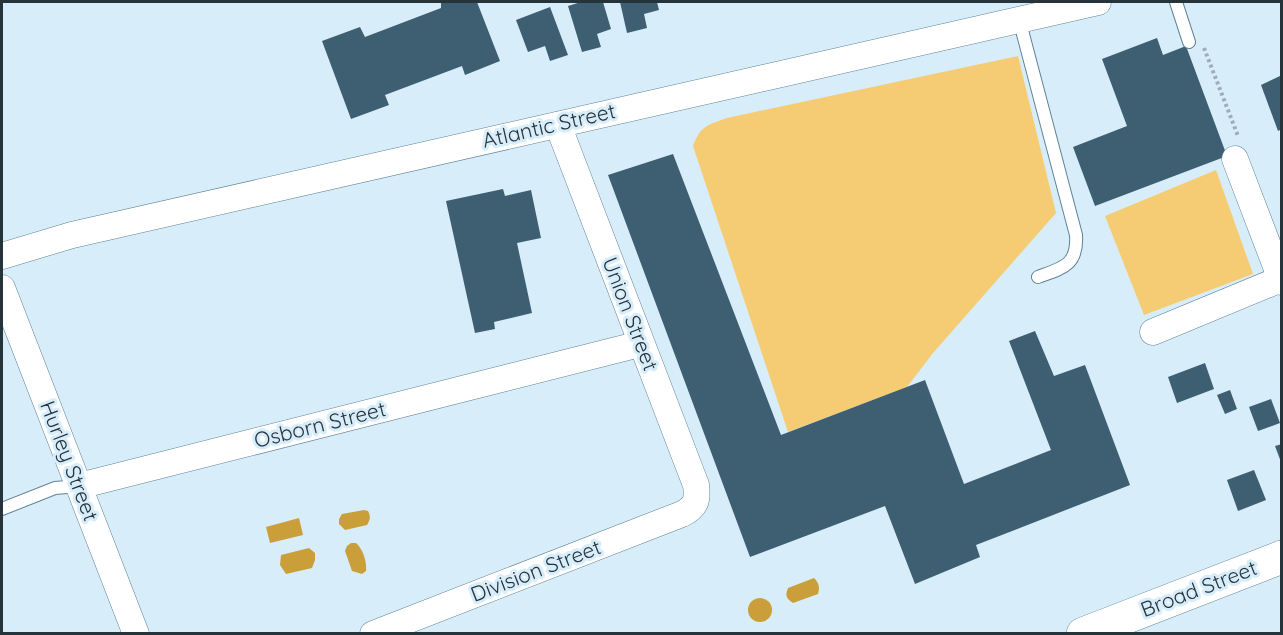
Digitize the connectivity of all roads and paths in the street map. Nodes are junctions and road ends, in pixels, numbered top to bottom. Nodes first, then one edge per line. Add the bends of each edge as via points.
1 (1098, 2) edge
2 (1176, 2) edge
3 (1019, 19) junction
4 (1196, 43) joint
5 (558, 126) junction
6 (1237, 149) joint
7 (2, 256) edge
8 (1038, 277) dead end
9 (1281, 281) edge
10 (2, 288) edge
11 (1153, 332) dead end
12 (640, 344) junction
13 (79, 486) junction
14 (696, 504) joint
15 (2, 509) edge
16 (1281, 557) edge
17 (1099, 631) edge
18 (136, 633) edge
19 (374, 633) edge

1 - 3 street, Atlantic Street
2 - 4 lane
3 - 5 street, Atlantic Street
3 - 8 lane via 1076,236 1071,261
4 - 6 path
5 - 7 street, Atlantic Street via 72,235
5 - 12 street, Union Street
6 - 9 street
9 - 11 street
10 - 13 street, Hurley Street
12 - 13 street, Osborn Street
12 - 14 street, Union Street via 696,485
13 - 15 lane, Osborn Street via 55,488
13 - 18 street, Hurley Street
14 - 19 street, Division Street via 682,514
16 - 17 main road, Broad Street

